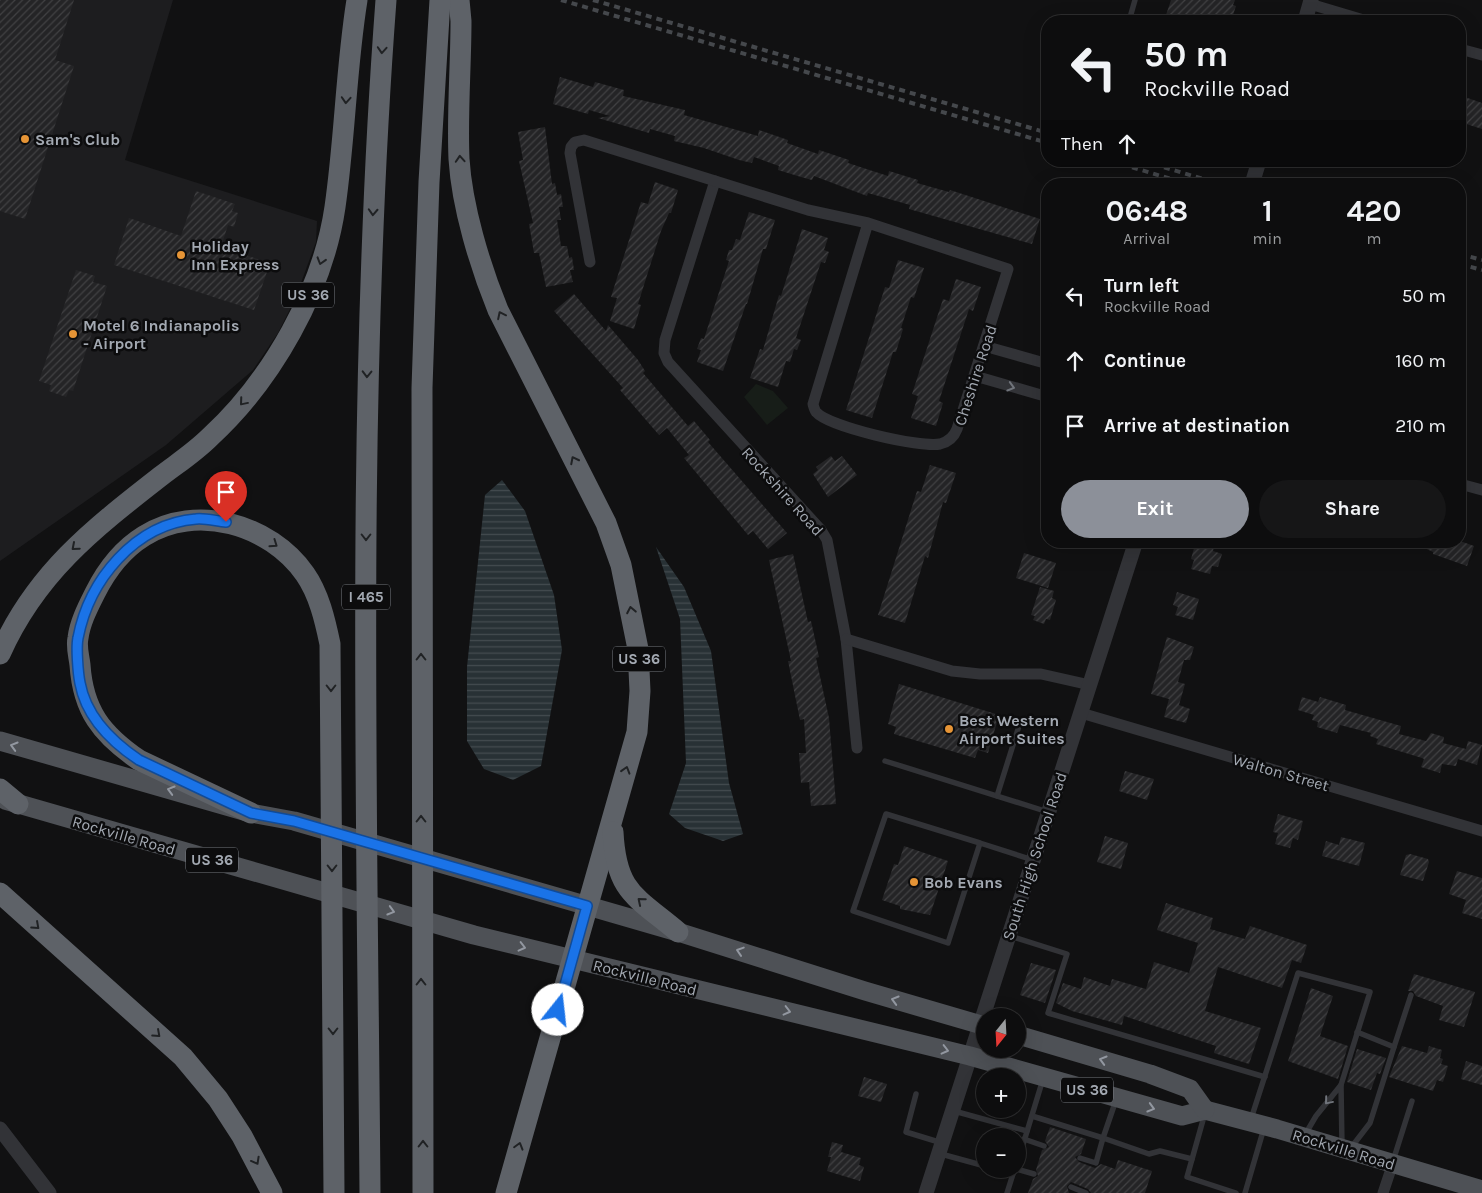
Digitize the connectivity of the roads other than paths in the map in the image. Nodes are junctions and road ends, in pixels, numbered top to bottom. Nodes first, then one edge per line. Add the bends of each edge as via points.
1 (357, 0) edge
2 (386, 0) edge
3 (1135, 0) edge
4 (1311, 2) edge
5 (439, 9) edge
6 (460, 10) edge
7 (1131, 15) edge
8 (1307, 15) edge
9 (1349, 15) edge
10 (1466, 51) edge
11 (1482, 55) edge
12 (716, 181) junction
13 (868, 223) junction
14 (590, 262) dead end
15 (984, 346) junction
16 (1041, 362) edge
17 (975, 376) junction
18 (1041, 396) edge
19 (1466, 486) edge
20 (1482, 490) edge
21 (1134, 548) edge
22 (846, 639) junction
23 (0, 653) edge
24 (1090, 685) junction
25 (1081, 713) junction
26 (1019, 726) dead end
27 (0, 742) edge
28 (857, 748) dead end
29 (885, 761) dead end
30 (0, 789) edge
31 (997, 796) junction
32 (9, 801) edge
33 (1048, 812) junction
34 (251, 813) junction
35 (612, 817) junction
36 (1482, 830) edge
37 (980, 843) junction
38 (1033, 860) junction
39 (0, 893) edge
40 (587, 906) junction
41 (678, 932) junction
42 (1008, 936) junction
43 (571, 959) junction
44 (1411, 995) dead end
45 (987, 1008) edge
46 (976, 1023) edge
47 (1357, 1032) junction
48 (1026, 1037) edge
49 (976, 1040) edge
50 (1394, 1047) junction
51 (970, 1056) junction
52 (1044, 1077) junction
53 (1265, 1077) junction
54 (1341, 1085) junction
55 (916, 1094) dead end
56 (1117, 1098) junction
57 (1412, 1101) dead end
58 (952, 1110) junction
59 (1205, 1110) junction
60 (1032, 1116) junction
61 (1258, 1124) junction
62 (0, 1129) edge
63 (1027, 1131) joint
64 (1304, 1137) junction
65 (1103, 1138) junction
66 (1026, 1140) edge
67 (1044, 1146) dead end
68 (940, 1148) junction
69 (1345, 1149) junction
70 (1080, 1158) dead end
71 (1192, 1159) junction
72 (976, 1162) edge
73 (1393, 1163) junction
74 (1026, 1173) edge
75 (1034, 1174) dead end
76 (1012, 1178) edge
77 (1071, 1187) dead end
78 (1482, 1190) edge
79 (49, 1193) edge
80 (272, 1193) edge
81 (334, 1193) edge
82 (370, 1193) edge
83 (423, 1193) edge
84 (506, 1193) edge
85 (926, 1193) edge
86 (1007, 1193) edge
87 (1086, 1193) edge
88 (1236, 1193) edge
89 (1244, 1193) edge
90 (1383, 1193) edge

1 -> 23 highway, US 36 via 335,208 303,309 255,388 211,436 66,555 27,602
2 -> 82 highway, I 465 via 377,123 367,373
3 - 7 lane
4 - 8 street
4 - 9 street
83 -> 5 highway via 422,388
35 -> 6 highway, US 36 via 637,732 640,691 631,606 606,523 486,282 474,238 460,160
10 - 11 street
12 - 13 street, Cheshire Road via 808,210
12 - 14 street, Cheshire Road via 584,140 575,142 570,153
12 - 22 street, Rockshire Road via 664,350 668,362 823,533 831,552
13 - 15 street, Cheshire Road via 1008,269
13 - 17 street, Cheshire Road via 813,400 816,411 837,423 883,437 940,444 951,439 956,431
15 - 16 street
15 - 17 street, Cheshire Road
17 -> 18 street
19 - 20 street
21 - 24 street, South High School Road
22 - 24 street via 952,671 1041,674
22 - 28 street, Rockshire Road
24 - 25 street, South High School Road
25 - 33 street, South High School Road
25 - 36 street, Walton Street
26 - 31 lane
34 -> 27 main road
29 - 31 lane
30 - 32 highway, US 36
31 - 33 lane
32 -> 43 main road, Rockville Road / US 36 via 474,935
33 - 38 street, South High School Road
34 - 40 main road via 294,821
34 -> 81 highway via 139,760 123,749 96,719 80,683 77,640 85,613 100,582 118,558 143,536 168,524 197,519 226,522 254,531 279,548 304,573 322,609 330,644
35 - 40 highway
41 -> 35 highway, US 36 via 635,897 623,882 614,859
37 - 37 lane via 948,944 853,911 886,814
37 - 38 lane
38 - 42 street, South High School Road
39 -> 80 highway via 183,1057 218,1098
40 - 41 main road
40 - 43 highway
46 -> 41 main road, US 36
42 - 45 street, South High School Road
42 - 53 lane via 1067,954 1048,1013
43 -> 51 main road, Rockville Road / US 36
84 -> 43 highway
44 - 50 lane
47 - 50 lane
47 - 53 lane via 1370,992 1298,973
47 - 54 lane
59 -> 48 main road, US 36 via 1190,1089
49 - 51 street, South High School Road
50 - 69 lane via 1370,1123
51 - 52 main road, Rockville Road / US 36
51 - 58 street, South High School Road
52 - 56 main road, Rockville Road / US 36
52 - 60 lane
53 - 61 lane
54 -> 64 lane
54 - 69 lane
55 - 68 lane via 906,1132
56 -> 59 main road, Rockville Road / US 36 via 1182,1116
56 - 65 lane
57 - 73 lane
58 - 63 lane
58 - 68 street, South High School Road
59 - 61 main road, Rockville Road / US 36
59 - 71 lane
60 - 63 lane
60 - 65 lane
61 - 64 main road, Rockville Road / US 36
61 - 89 lane
62 - 79 street
64 - 69 main road, Rockville Road / US 36
65 - 70 lane via 1096,1163
65 - 71 lane via 1149,1154 1160,1151
66 - 67 lane
68 - 72 lane
68 - 85 street, South High School Road
69 - 73 main road, Rockville Road / US 36
71 - 88 lane via 1187,1177
73 - 78 main road, Rockville Road / US 36
73 - 90 street
74 - 75 lane
76 - 86 lane
77 - 87 lane

